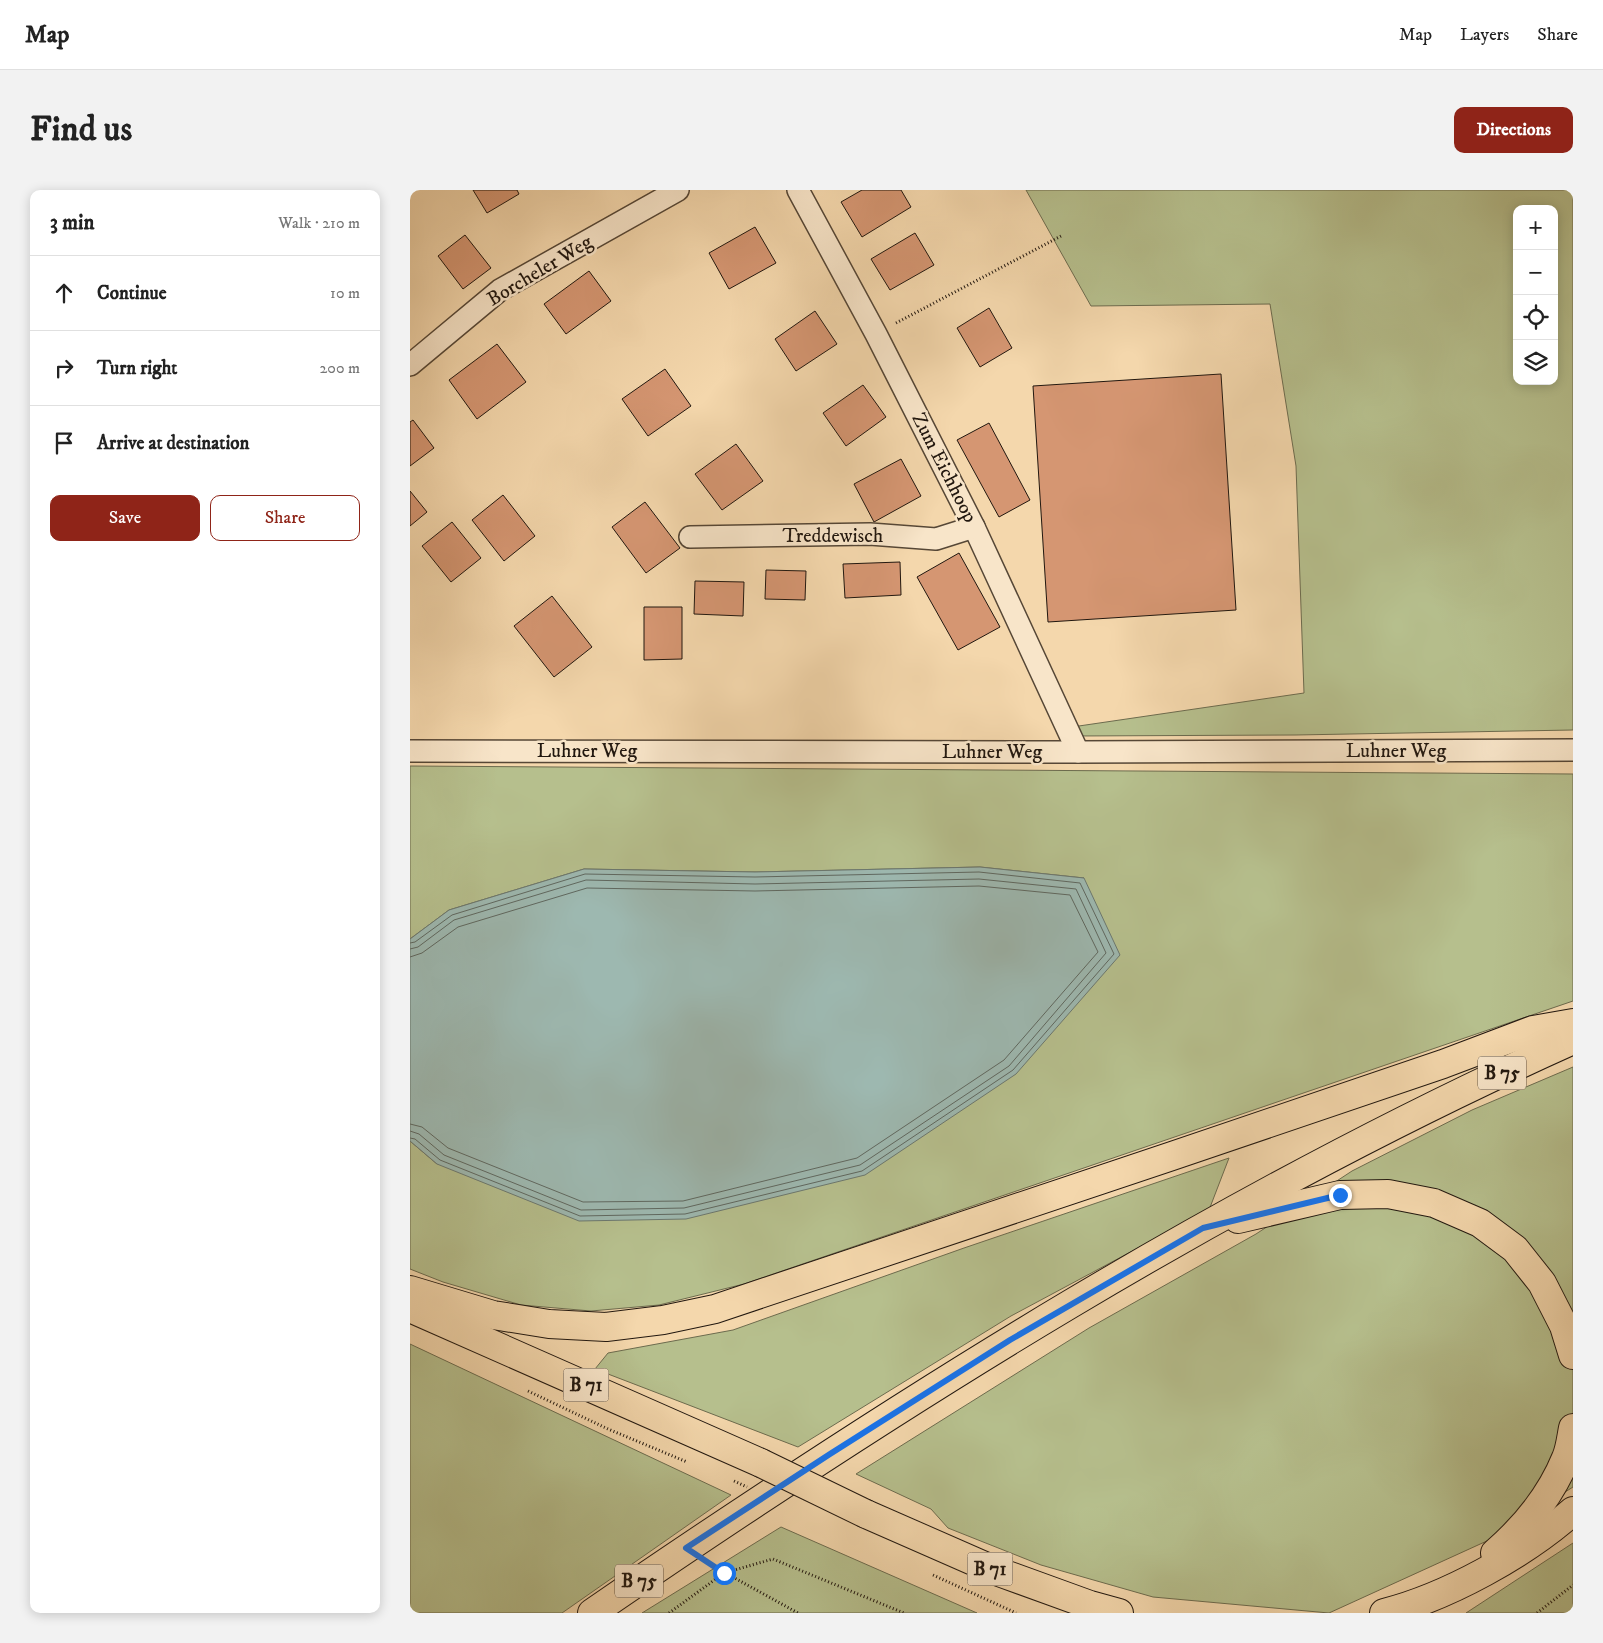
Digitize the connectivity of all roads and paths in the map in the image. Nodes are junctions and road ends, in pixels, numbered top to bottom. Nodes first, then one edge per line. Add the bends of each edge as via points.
1 (678, 190) edge
2 (798, 190) edge
3 (1063, 235) dead end
4 (876, 334) junction
5 (410, 364) edge
6 (974, 527) junction
7 (690, 537) dead end
8 (1573, 750) edge
9 (410, 751) edge
10 (1078, 752) junction
11 (1573, 1023) edge
12 (1573, 1040) edge
13 (1203, 1228) junction
14 (410, 1290) edge
15 (410, 1308) edge
16 (1573, 1355) edge
17 (1573, 1428) edge
18 (1573, 1511) edge
19 (686, 1548) junction
20 (724, 1573) junction
21 (1573, 1585) edge
22 (1455, 1586) junction
23 (592, 1613) edge
24 (669, 1613) edge
25 (798, 1613) edge
26 (904, 1613) edge
27 (1119, 1613) edge
28 (1384, 1613) edge
29 (1537, 1613) edge

1 - 5 street, Borcheler Weg via 500,290
2 - 4 street, Zum Eichhoop
3 - 4 path
4 - 6 street, Zum Eichhoop
6 - 7 street, Treddewisch via 936,540 870,534
6 - 10 street, Zum Eichhoop
8 - 10 street, Luhner Weg
9 - 10 street, Luhner Weg
11 - 14 main road via 1533,1030 1443,1064 715,1309 663,1320 606,1326 549,1324 492,1315
12 - 13 main road, B 75 via 1432,1106
13 - 16 main road via 1340,1195 1388,1194 1434,1203 1480,1223 1515,1249 1542,1283 1564,1326
13 - 19 main road, B 75 via 1010,1340
15 - 27 main road, B 71, bridge via 996,1571
17 - 22 main road via 1566,1457 1544,1502 1508,1542
18 - 22 main road via 1524,1550
19 - 20 path
19 - 23 main road, B 75
20 - 24 path
20 - 25 path
20 - 26 path via 772,1560
21 - 29 path
22 - 28 main road via 1408,1607

